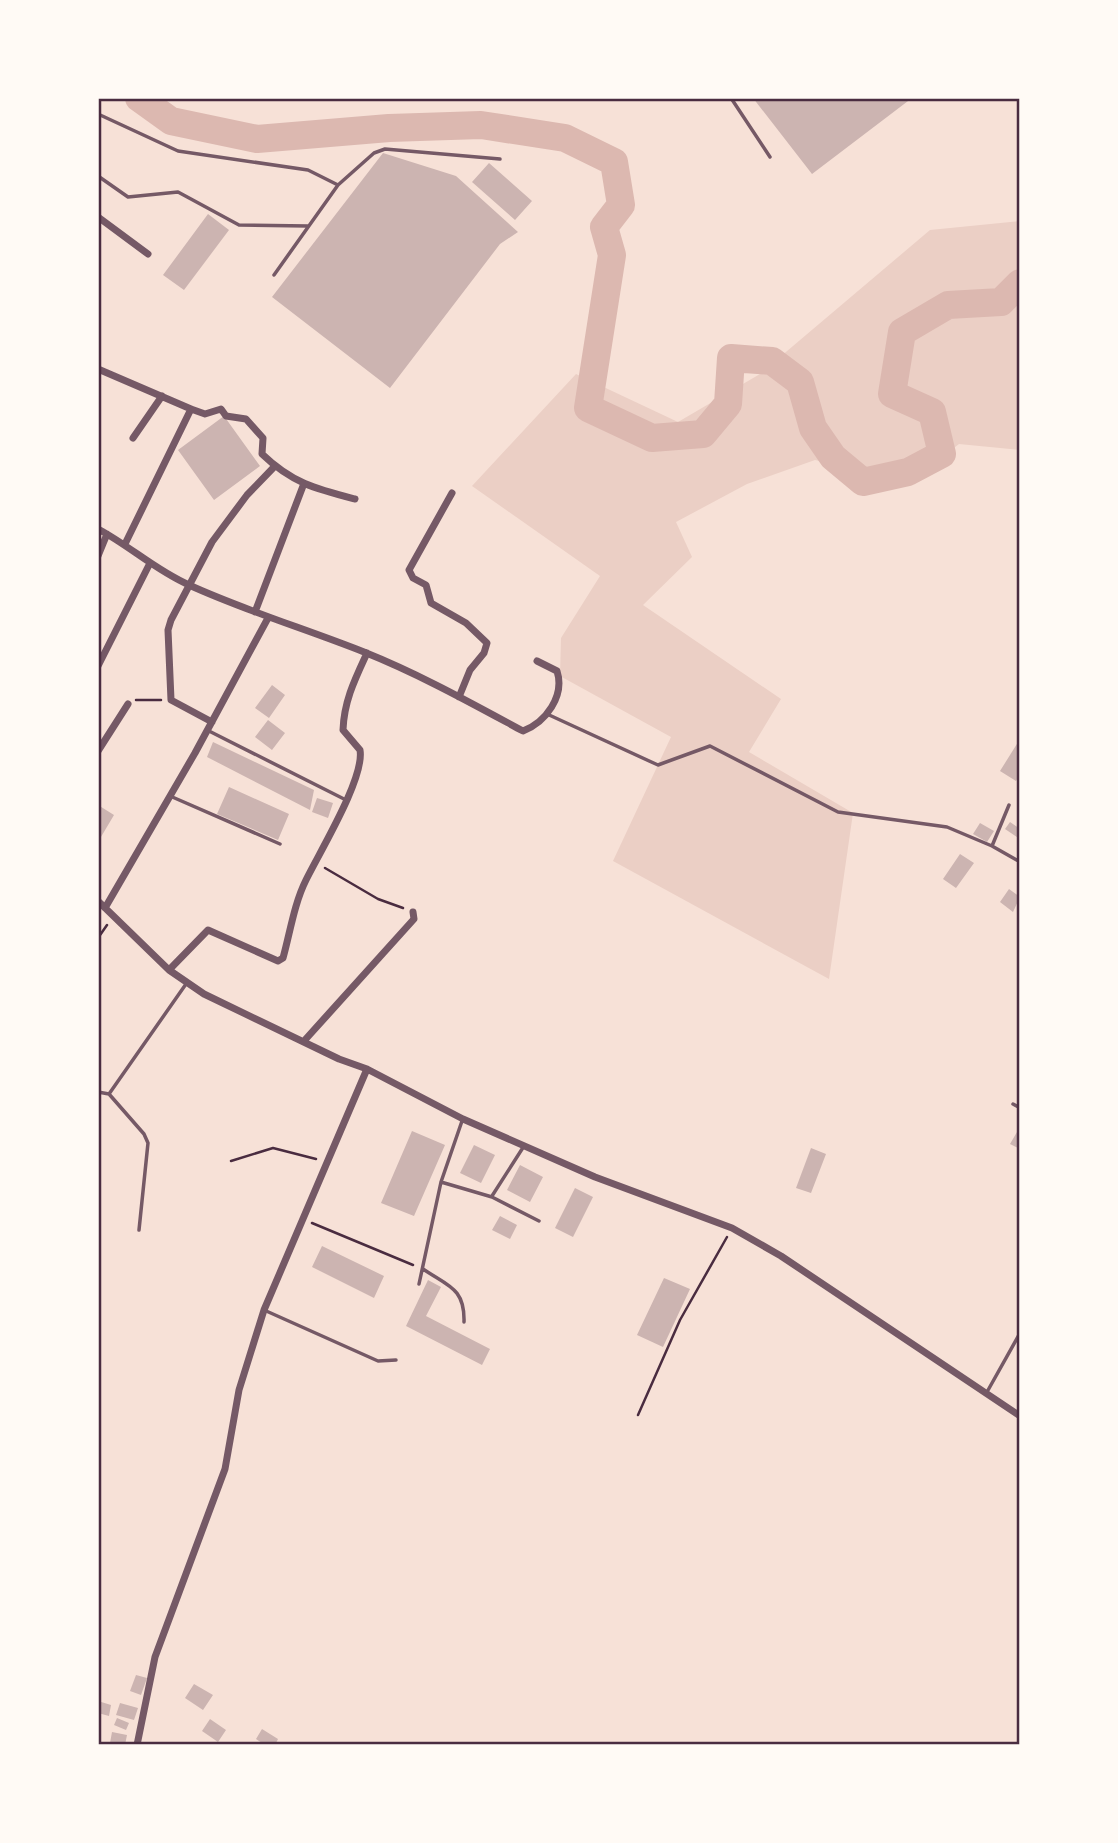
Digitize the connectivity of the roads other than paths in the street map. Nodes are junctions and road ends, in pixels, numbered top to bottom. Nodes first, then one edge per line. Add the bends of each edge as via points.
1 (734, 99) edge
2 (98, 114) edge
3 (770, 157) dead end
4 (500, 159) dead end
5 (98, 176) edge
6 (338, 185) junction
7 (98, 217) edge
8 (309, 226) junction
9 (148, 254) dead end
10 (274, 275) dead end
11 (98, 369) edge
12 (162, 396) junction
13 (191, 409) junction
14 (133, 438) dead end
15 (275, 466) junction
16 (303, 486) junction
17 (452, 493) dead end
18 (355, 499) dead end
19 (98, 529) edge
20 (107, 534) junction
21 (125, 544) junction
22 (98, 556) edge
23 (149, 565) junction
24 (188, 585) junction
25 (254, 612) junction
26 (268, 618) junction
27 (367, 653) junction
28 (537, 661) dead end
29 (98, 666) edge
30 (460, 696) junction
31 (128, 704) road end
32 (547, 714) junction
33 (212, 722) junction
34 (207, 730) junction
35 (98, 751) edge
36 (170, 796) junction
37 (346, 800) junction
38 (1009, 806) dead end
39 (280, 844) dead end
40 (992, 846) junction
41 (1020, 862) edge
42 (98, 901) edge
43 (105, 908) junction
44 (413, 912) road end
45 (169, 970) junction
46 (186, 984) junction
47 (304, 1041) junction
48 (367, 1069) junction
49 (98, 1091) edge
50 (108, 1094) junction
51 (1013, 1104) dead end
52 (1020, 1108) edge
53 (463, 1119) junction
54 (525, 1145) junction
55 (442, 1182) junction
56 (492, 1196) junction
57 (539, 1221) dead end
58 (139, 1230) dead end
59 (423, 1269) junction
60 (419, 1284) dead end
61 (264, 1310) junction
62 (464, 1322) dead end
63 (1020, 1333) edge
64 (397, 1360) dead end
65 (986, 1393) junction
66 (1020, 1416) edge
67 (137, 1745) edge

1 - 3 lane
2 - 6 lane via 178,150 308,170
4 - 6 lane via 385,149 358,165
5 - 8 lane via 128,197 178,192 239,225
6 - 8 lane
7 - 9 street
8 - 10 lane
11 - 12 street
12 - 13 street
12 - 14 street
13 - 15 street via 205,414 222,409 226,416 247,419 263,438 262,454
13 - 21 street
15 - 16 street
15 - 24 street via 233,512
16 - 18 street
16 - 25 street
17 - 30 street via 409,570 412,578 426,585 431,603 466,623 487,643
19 - 20 street
20 - 21 street
20 - 22 street
21 - 23 street
23 - 24 street
23 - 29 street
24 - 25 street
24 - 33 street via 168,630 171,699
25 - 26 street
26 - 27 street
26 - 33 street
27 - 30 street
27 - 37 street via 347,696 344,715 343,730 361,755
28 - 32 street via 557,671 559,680 559,694
30 - 32 street via 523,731
31 - 35 street
32 - 40 lane via 658,765 710,746 838,812 947,827
33 - 34 street
34 - 36 street
34 - 37 lane
36 - 39 lane
36 - 43 street
37 - 45 street via 299,898 280,961 208,930
38 - 40 lane
40 - 41 lane
42 - 43 street
43 - 45 street
44 - 47 street via 414,919 388,950
45 - 46 street
46 - 47 street
46 - 50 lane
47 - 48 street
48 - 53 street
48 - 61 street
49 - 50 lane
50 - 58 lane via 148,1143
51 - 52 lane
53 - 54 street
53 - 55 lane
54 - 56 lane
54 - 65 street via 595,1177 733,1228
55 - 56 lane
55 - 59 lane
56 - 57 lane
59 - 60 lane
59 - 62 lane via 463,1298
61 - 64 lane via 378,1361
61 - 67 street via 239,1390 225,1469 155,1657
63 - 65 lane
65 - 66 street

